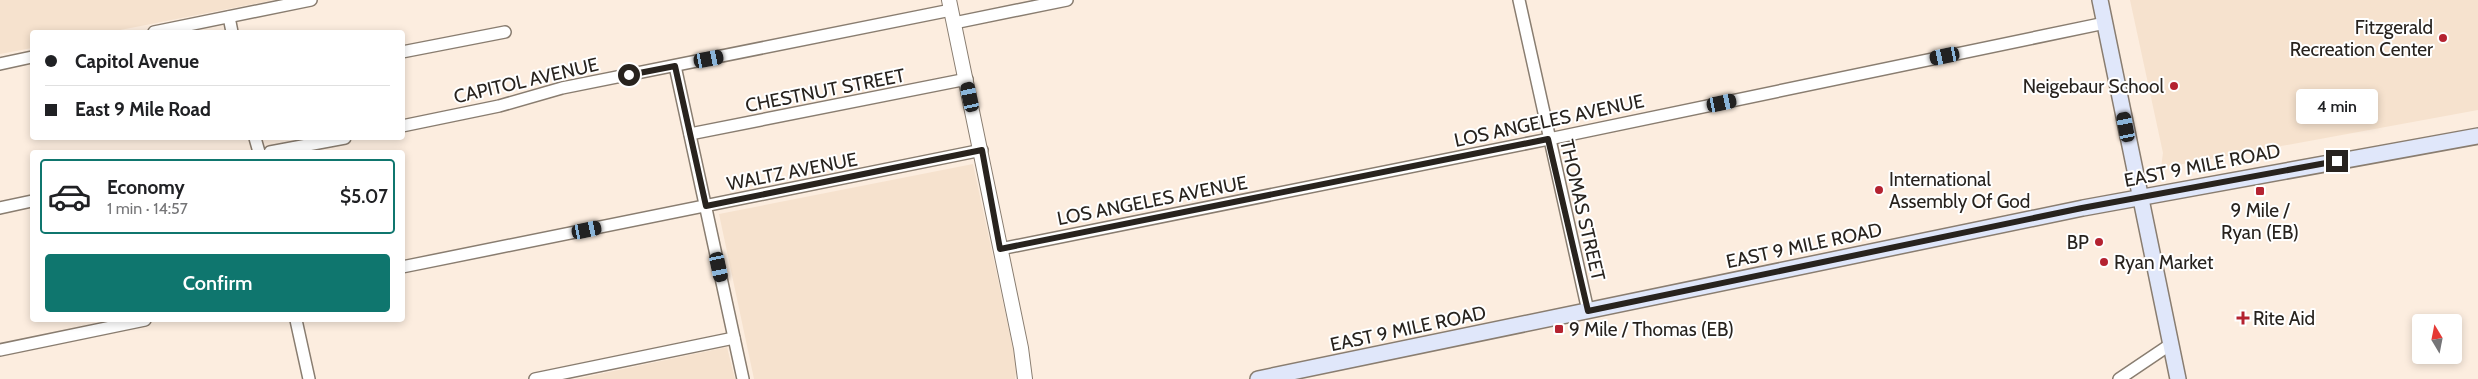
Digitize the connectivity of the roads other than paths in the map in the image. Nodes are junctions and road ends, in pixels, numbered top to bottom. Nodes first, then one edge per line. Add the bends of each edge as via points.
1 (311, 0) edge
2 (1067, 0) edge
3 (1519, 0) edge
4 (2100, 0) edge
5 (952, 11) edge
6 (229, 17) junction
7 (2105, 23) junction
8 (164, 30) edge
9 (232, 30) edge
10 (505, 32) dead end
11 (405, 51) edge
12 (30, 57) edge
13 (0, 64) edge
14 (675, 66) junction
15 (967, 79) junction
16 (405, 125) edge
17 (690, 134) junction
18 (2478, 136) edge
19 (1548, 139) junction
20 (334, 140) edge
21 (281, 150) edge
22 (982, 150) junction
23 (2141, 196) junction
24 (30, 201) edge
25 (706, 206) junction
26 (0, 208) edge
27 (1000, 249) junction
28 (405, 266) edge
29 (1588, 311) junction
30 (135, 322) edge
31 (296, 322) edge
32 (734, 338) junction
33 (2171, 344) junction
34 (0, 350) edge
35 (309, 379) edge
36 (536, 379) edge
37 (743, 379) edge
38 (1025, 379) edge
39 (1258, 379) edge
40 (2120, 379) edge
41 (2178, 379) edge

1 - 6 street
2 - 5 street, CAPITOL AVENUE
3 - 19 street, THOMAS STREET
4 - 7 main road
5 - 14 street, CAPITOL AVENUE
5 - 15 street
6 - 8 street
6 - 9 street
7 - 19 street, LOS ANGELES AVENUE
7 - 23 main road
10 - 11 street
12 - 13 street
14 - 16 street, CAPITOL AVENUE via 562,88 499,106
14 - 17 street
15 - 17 street, CHESTNUT STREET
15 - 22 street
17 - 25 street
18 - 23 main road, EAST 9 MILE ROAD
19 - 27 street, LOS ANGELES AVENUE
19 - 29 street, THOMAS STREET
20 - 21 street
22 - 25 street, WALTZ AVENUE
22 - 27 street
23 - 29 main road, EAST 9 MILE ROAD
23 - 33 main road
24 - 26 street
25 - 28 street, WALTZ AVENUE
25 - 32 street
27 - 38 street via 1022,348
29 - 39 main road, EAST 9 MILE ROAD
30 - 34 street
31 - 35 street
32 - 36 street
32 - 37 street
33 - 40 street
33 - 41 main road

